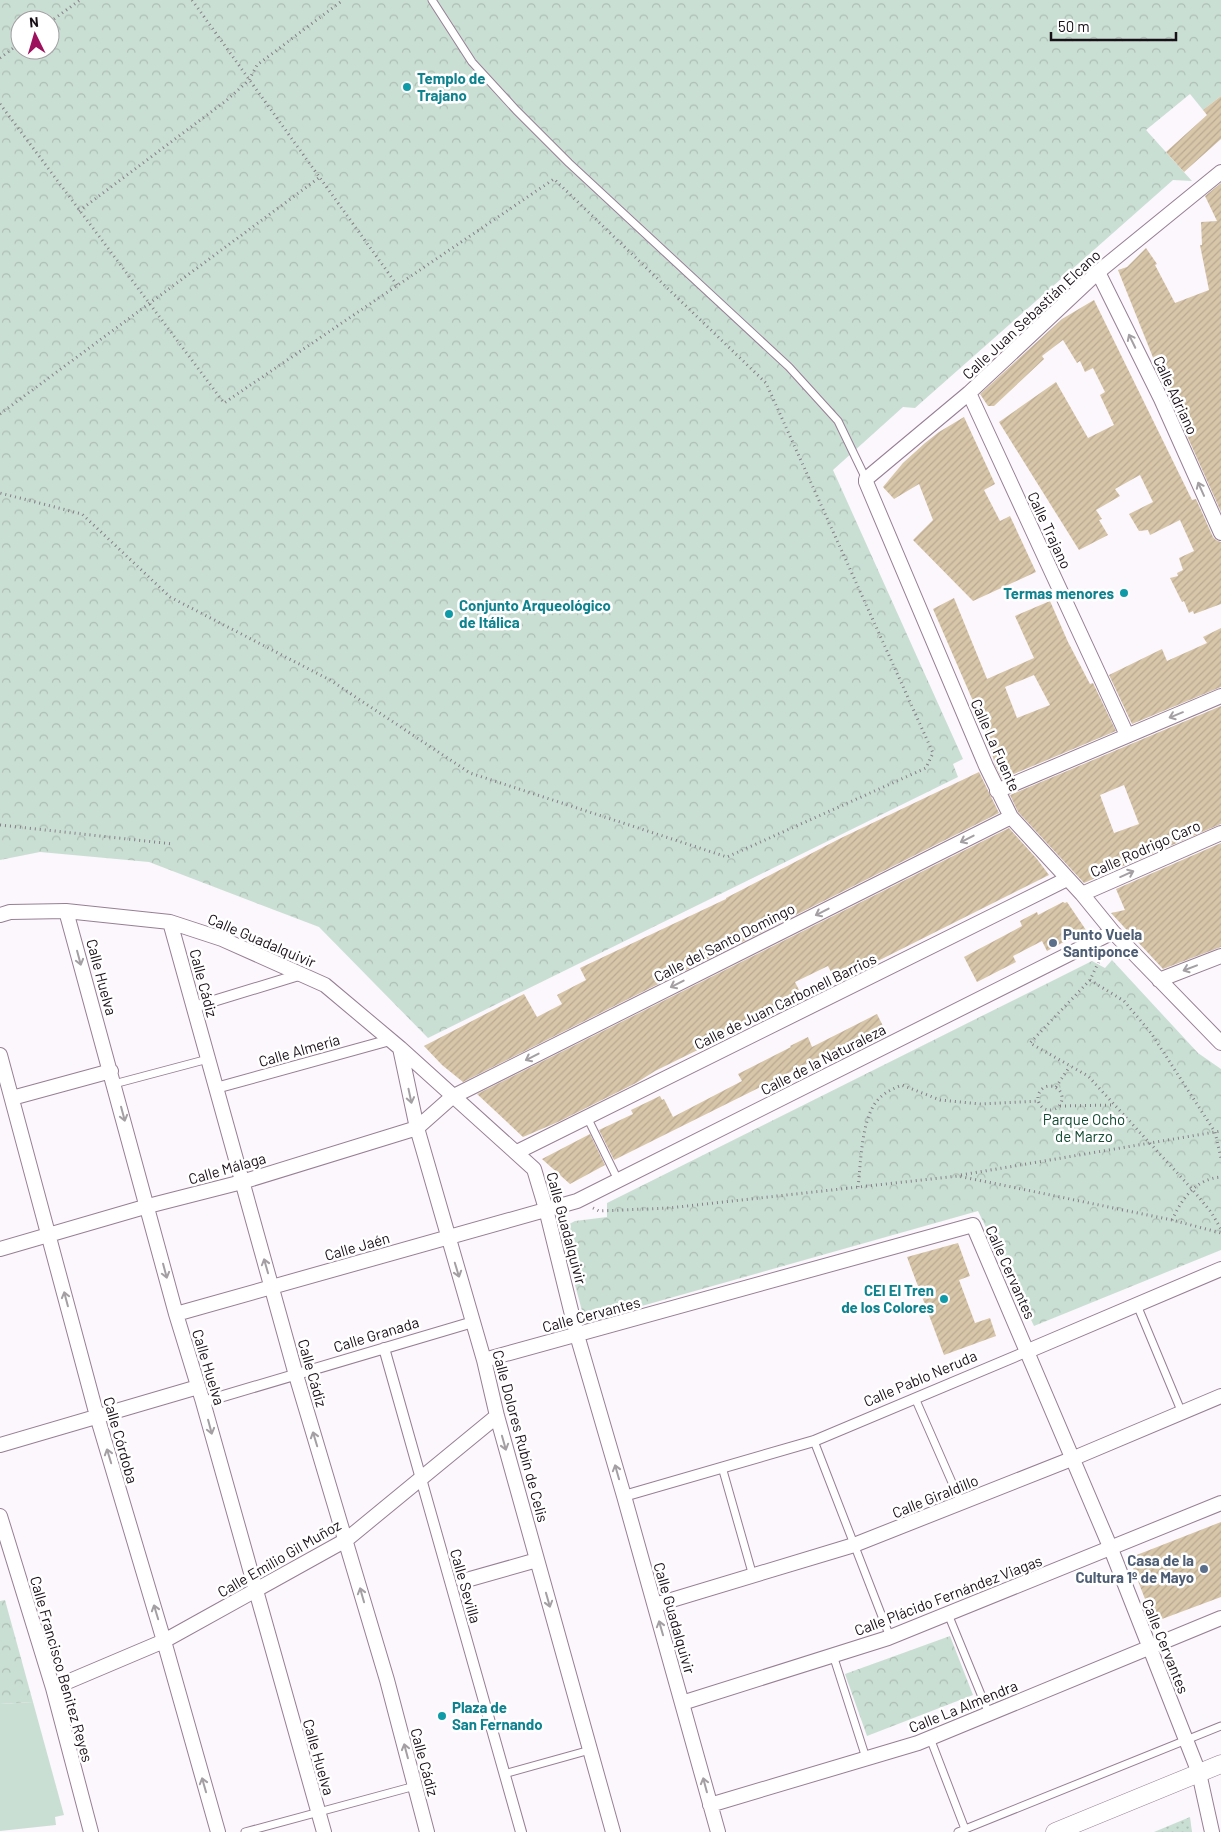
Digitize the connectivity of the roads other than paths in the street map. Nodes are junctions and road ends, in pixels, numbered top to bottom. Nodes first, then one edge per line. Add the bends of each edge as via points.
1 (432, 0) edge
2 (1221, 172) edge
3 (1098, 272) junction
4 (969, 393) junction
5 (866, 481) junction
6 (1221, 533) edge
7 (1221, 696) edge
8 (1127, 735) junction
9 (997, 791) junction
10 (1011, 817) junction
11 (1221, 832) edge
12 (1067, 879) junction
13 (1082, 894) junction
14 (66, 910) junction
15 (0, 914) edge
16 (170, 922) junction
17 (1113, 932) junction
18 (1221, 956) edge
19 (302, 974) junction
20 (1159, 980) junction
21 (194, 1007) junction
22 (1221, 1043) edge
23 (395, 1044) junction
24 (0, 1056) edge
25 (208, 1060) junction
26 (112, 1078) junction
27 (216, 1088) junction
28 (452, 1097) junction
29 (12, 1098) junction
30 (587, 1117) junction
31 (417, 1128) junction
32 (517, 1152) junction
33 (618, 1180) junction
34 (242, 1182) junction
35 (148, 1206) junction
36 (546, 1209) junction
37 (49, 1234) junction
38 (448, 1237) junction
39 (0, 1249) edge
40 (1221, 1269) edge
41 (273, 1287) junction
42 (1137, 1305) junction
43 (176, 1314) junction
44 (473, 1322) junction
45 (577, 1335) junction
46 (384, 1348) junction
47 (1028, 1350) junction
48 (484, 1360) junction
49 (296, 1375) junction
50 (198, 1387) junction
51 (1221, 1396) edge
52 (916, 1398) junction
53 (203, 1402) junction
54 (1182, 1413) junction
55 (97, 1416) junction
56 (497, 1416) junction
57 (814, 1441) junction
58 (0, 1445) edge
59 (1074, 1458) junction
60 (722, 1467) junction
61 (420, 1478) junction
62 (624, 1496) junction
63 (961, 1503) junction
64 (1221, 1503) edge
65 (0, 1516) edge
66 (346, 1540) junction
67 (854, 1545) junction
68 (1111, 1549) junction
69 (537, 1560) junction
70 (753, 1576) junction
71 (463, 1581) dead end
72 (255, 1591) junction
73 (655, 1605) junction
74 (948, 1614) junction
75 (1221, 1618) edge
76 (890, 1637) junction
77 (164, 1641) junction
78 (1149, 1648) junction
79 (833, 1655) junction
80 (53, 1688) junction
81 (682, 1703) junction
82 (989, 1714) junction
83 (1221, 1726) edge
84 (930, 1738) junction
85 (1187, 1741) junction
86 (590, 1750) junction
87 (866, 1758) junction
88 (1221, 1764) edge
89 (1199, 1773) junction
90 (504, 1774) junction
91 (415, 1786) junction
92 (710, 1805) junction
93 (318, 1811) junction
94 (962, 1831) edge
95 (1061, 1831) edge
96 (90, 1832) edge
97 (218, 1832) edge
98 (245, 1832) edge
99 (324, 1832) edge
100 (427, 1832) edge
101 (521, 1832) edge
102 (613, 1832) edge
103 (718, 1832) edge
104 (1212, 1832) edge

1 - 5 lane via 472,62 516,110 789,367 838,421
2 - 3 street, Calle Juan Sebastián Elcano
3 - 4 street, Calle Juan Sebastián Elcano
6 -> 3 street, Calle Adriano via 1161,399
4 - 5 street, Calle Juan Sebastián Elcano
4 - 8 street, Calle Trajano
5 - 9 street, Calle La Fuente
7 -> 8 street
8 - 9 street
9 - 10 street, Calle La Fuente
10 - 12 street, Calle La Fuente
10 -> 28 street, Calle del Santo Domingo
13 -> 11 street, Calle Rodrigo Caro
12 - 13 street, Calle La Fuente
12 - 30 street, Calle de Juan Carbonell Barrios
13 - 17 street, Calle La Fuente
14 - 15 street, Calle Guadalquivir
14 - 16 street, Calle Guadalquivir
14 -> 26 street, Calle Huelva
16 - 19 street, Calle Guadalquivir via 222,939
16 - 21 street, Calle Cádiz
17 - 20 street, Calle La Fuente
17 - 33 street, Calle de la Naturaleza
18 -> 20 street
19 - 21 street
19 - 23 street, Calle Guadalquivir via 325,985
20 - 22 street, Calle La Fuente
21 - 25 street, Calle Cádiz
23 - 27 street, Calle Almería
23 - 28 street, Calle Guadalquivir
23 -> 31 street, Calle Dolores Rubín de Celis
24 - 29 street, Calle Córdoba
25 - 26 lane
25 - 27 street, Calle Cádiz
26 - 29 street
26 -> 35 street, Calle Huelva
27 - 34 street, Calle Cádiz
28 - 31 street, Calle Málaga
28 - 32 street, Calle Guadalquivir
29 - 37 street, Calle Córdoba
30 - 32 street, Calle de Juan Carbonell Barrios
30 - 33 lane
31 - 34 street, Calle Málaga
31 - 38 street, Calle Dolores Rubín de Celis
32 - 36 street, Calle Guadalquivir via 534,1169
33 - 36 street, Calle de la Naturaleza via 577,1200
34 - 35 street, Calle Málaga
41 -> 34 street, Calle Cádiz
35 - 37 street, Calle Málaga
35 -> 43 street, Calle Huelva
36 - 38 street, Calle Jaén
36 - 45 street, Calle Guadalquivir
37 - 39 street, Calle Málaga
55 -> 37 street, Calle Córdoba
38 - 41 street, Calle Jaén
38 -> 44 street, Calle Dolores Rubín de Celis
40 - 42 street, Calle Pablo Neruda
41 - 43 street, Calle Jaén
41 - 49 street, Calle Cádiz
42 - 47 street, Calle Pablo Neruda
42 - 54 lane
43 - 50 street, Calle Huelva
44 - 46 street, Calle Granada
44 - 48 street, Calle Dolores Rubín de Celis
45 - 47 street, Calle Cervantes via 973,1225
45 - 48 street, Calle Cervantes
62 -> 45 street, Calle Guadalquivir
46 - 49 street, Calle Granada
46 - 61 street, Calle Sevilla
47 - 52 street, Calle Pablo Neruda
47 - 59 street, Calle Cervantes
48 - 56 street, Calle Dolores Rubín de Celis
49 - 53 street, Calle Granada
66 -> 49 street, Calle Cádiz
50 - 53 street, Calle Huelva
50 - 55 street
51 - 54 street, Calle Giraldillo
52 - 57 street, Calle Pablo Neruda
52 - 63 lane
53 -> 72 street, Calle Huelva
54 - 59 street, Calle Giraldillo
55 - 58 street
77 -> 55 street, Calle Córdoba
56 - 61 street, Calle Emilio Gil Muñoz
56 -> 69 street, Calle Dolores Rubín de Celis
57 - 60 street, Calle Pablo Neruda
57 - 67 lane
59 - 63 street, Calle Giraldillo
59 - 68 street, Calle Cervantes
60 - 62 street, Calle Pablo Neruda
60 - 70 lane
61 - 66 street, Calle Emilio Gil Muñoz
61 - 90 street, Calle Sevilla
62 - 73 street, Calle Guadalquivir
63 - 67 street, Calle Giraldillo
64 - 68 street, Calle Plácido Fernández Viagas
65 - 80 street, Calle Francisco Benitez Reyes
66 - 72 street, Calle Emilio Gil Muñoz
91 -> 66 street, Calle Cádiz
67 - 70 street, Calle Giraldillo
67 - 76 lane
68 - 74 street, Calle Plácido Fernández Viagas
68 - 78 street, Calle Cervantes
69 - 71 street
69 -> 86 street, Calle Dolores Rubín de Celis
70 - 73 street, Calle Giraldillo
72 - 77 street, Calle Emilio Gil Muñoz
72 - 93 street, Calle Huelva
81 -> 73 street, Calle Guadalquivir
74 - 76 street, Calle Plácido Fernández Viagas
74 - 82 lane
75 - 78 street, Calle La Almendra
76 - 79 street, Calle Plácido Fernández Viagas
77 - 80 street, Calle Emilio Gil Muñoz
97 -> 77 street, Calle Córdoba
78 - 82 street, Calle La Almendra
78 - 85 street, Calle Cervantes
79 - 81 street, Calle Plácido Fernández Viagas
79 - 87 lane
80 - 96 street, Calle Francisco Benitez Reyes
92 -> 81 street, Calle Guadalquivir
82 - 84 street, Calle La Almendra
83 - 85 lane
84 - 87 street, Calle La Almendra
84 - 94 lane
85 - 89 street, Calle Cervantes
85 - 94 lane
86 - 90 lane
86 - 102 street, Calle Dolores Rubín de Celis
87 - 92 street, Calle La Almendra
88 - 89 street
89 - 95 street
89 - 104 street, Calle Cervantes
90 - 101 street, Calle Sevilla
91 - 93 lane
91 - 100 street, Calle Cádiz
92 - 103 street, Calle Guadalquivir
93 - 98 lane
93 - 99 street, Calle Huelva

